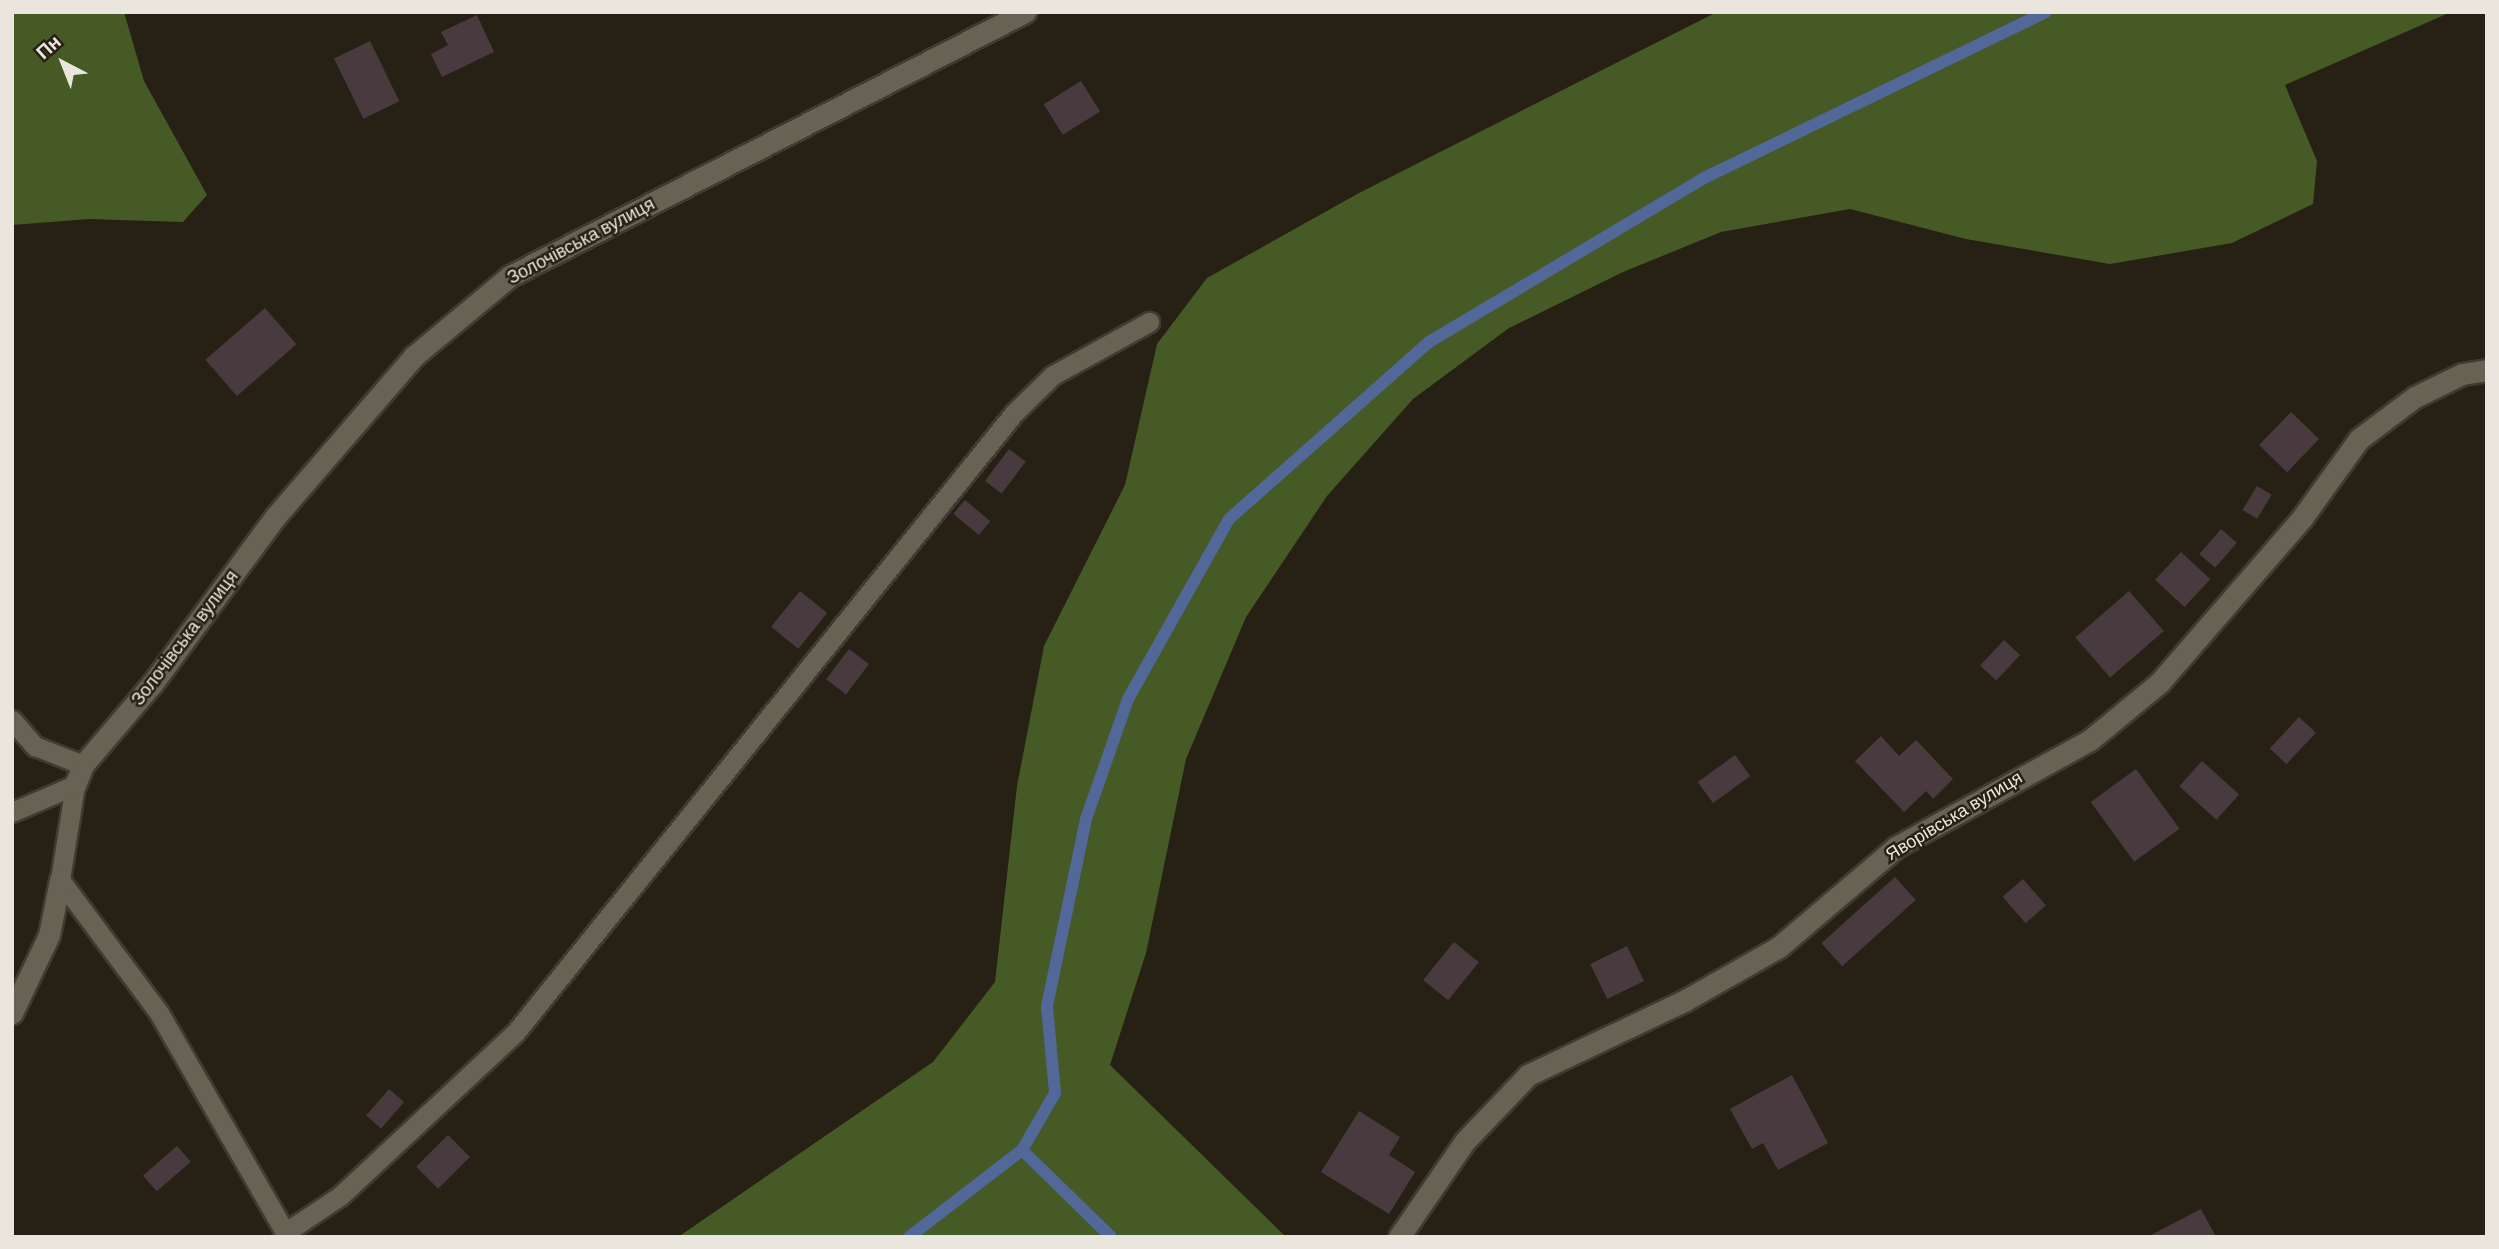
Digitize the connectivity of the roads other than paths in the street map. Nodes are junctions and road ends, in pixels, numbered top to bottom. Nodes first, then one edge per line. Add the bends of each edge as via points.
1 (1025, 12) edge
2 (1149, 322) dead end
3 (2487, 370) edge
4 (12, 720) edge
5 (79, 775) junction
6 (12, 812) edge
7 (60, 880) junction
8 (12, 1013) edge
9 (287, 1235) edge
10 (1399, 1237) edge

1 - 5 street, Золочівська вулиця via 510,276 414,356 276,516
2 - 9 lane via 1053,375 1014,413 515,1033 340,1196
3 - 10 street, Яворівська вулиця via 2462,374 2415,397 2360,439 2302,518 2160,682 2090,740 1896,847 1779,947 1684,1001 1528,1075 1465,1141
4 - 5 lane via 35,746
5 - 6 lane
5 - 7 lane
7 - 8 street via 49,935
7 - 9 lane via 159,1013

